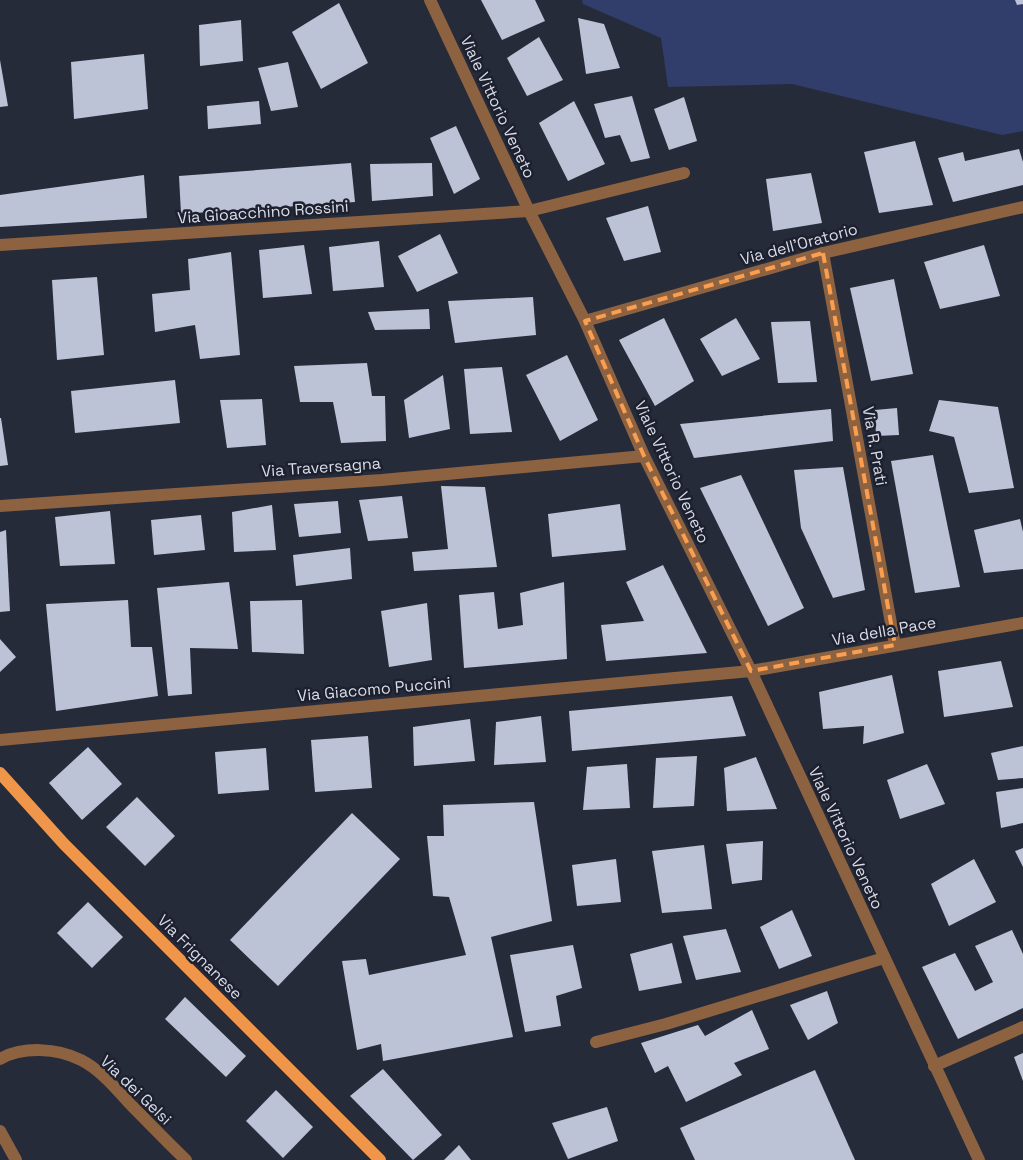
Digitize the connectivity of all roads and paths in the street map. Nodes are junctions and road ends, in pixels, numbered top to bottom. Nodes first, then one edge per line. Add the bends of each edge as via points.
1 (430, 0) edge
2 (684, 173) dead end
3 (1023, 207) edge
4 (529, 211) junction
5 (0, 245) edge
6 (823, 252) junction
7 (585, 321) junction
8 (644, 456) junction
9 (0, 506) edge
10 (1023, 622) edge
11 (895, 645) junction
12 (752, 671) junction
13 (0, 740) edge
14 (0, 773) edge
15 (884, 958) junction
16 (1023, 1027) edge
17 (596, 1042) dead end
18 (0, 1059) edge
19 (934, 1066) junction
20 (0, 1132) edge
21 (16, 1160) edge
22 (186, 1160) edge
23 (380, 1160) edge
24 (978, 1160) edge

1 - 4 street, Viale Vittorio Veneto
2 - 4 street, Via Gioacchino Rossini
3 - 6 street, Via dell'Oratorio
4 - 5 street, Via Gioacchino Rossini
4 - 7 street, Viale Vittorio Veneto
6 - 7 street, Via dell'Oratorio
6 - 11 street, Via R. Prati
7 - 8 street, Viale Vittorio Veneto
8 - 9 street, Via Traversagna via 382,480
8 - 12 street, Viale Vittorio Veneto
10 - 11 street, Via della Pace
11 - 12 street, Via della Pace
12 - 13 street, Via Giacomo Puccini
12 - 15 street, Viale Vittorio Veneto
14 - 23 main road, Via Frignanese via 64,844
15 - 17 street
15 - 19 street, Viale Vittorio Veneto
16 - 19 street
18 - 22 street, Via dei Gelsi via 12,1052 48,1051 81,1060 105,1077
19 - 24 street, Viale Vittorio Veneto
20 - 21 street

